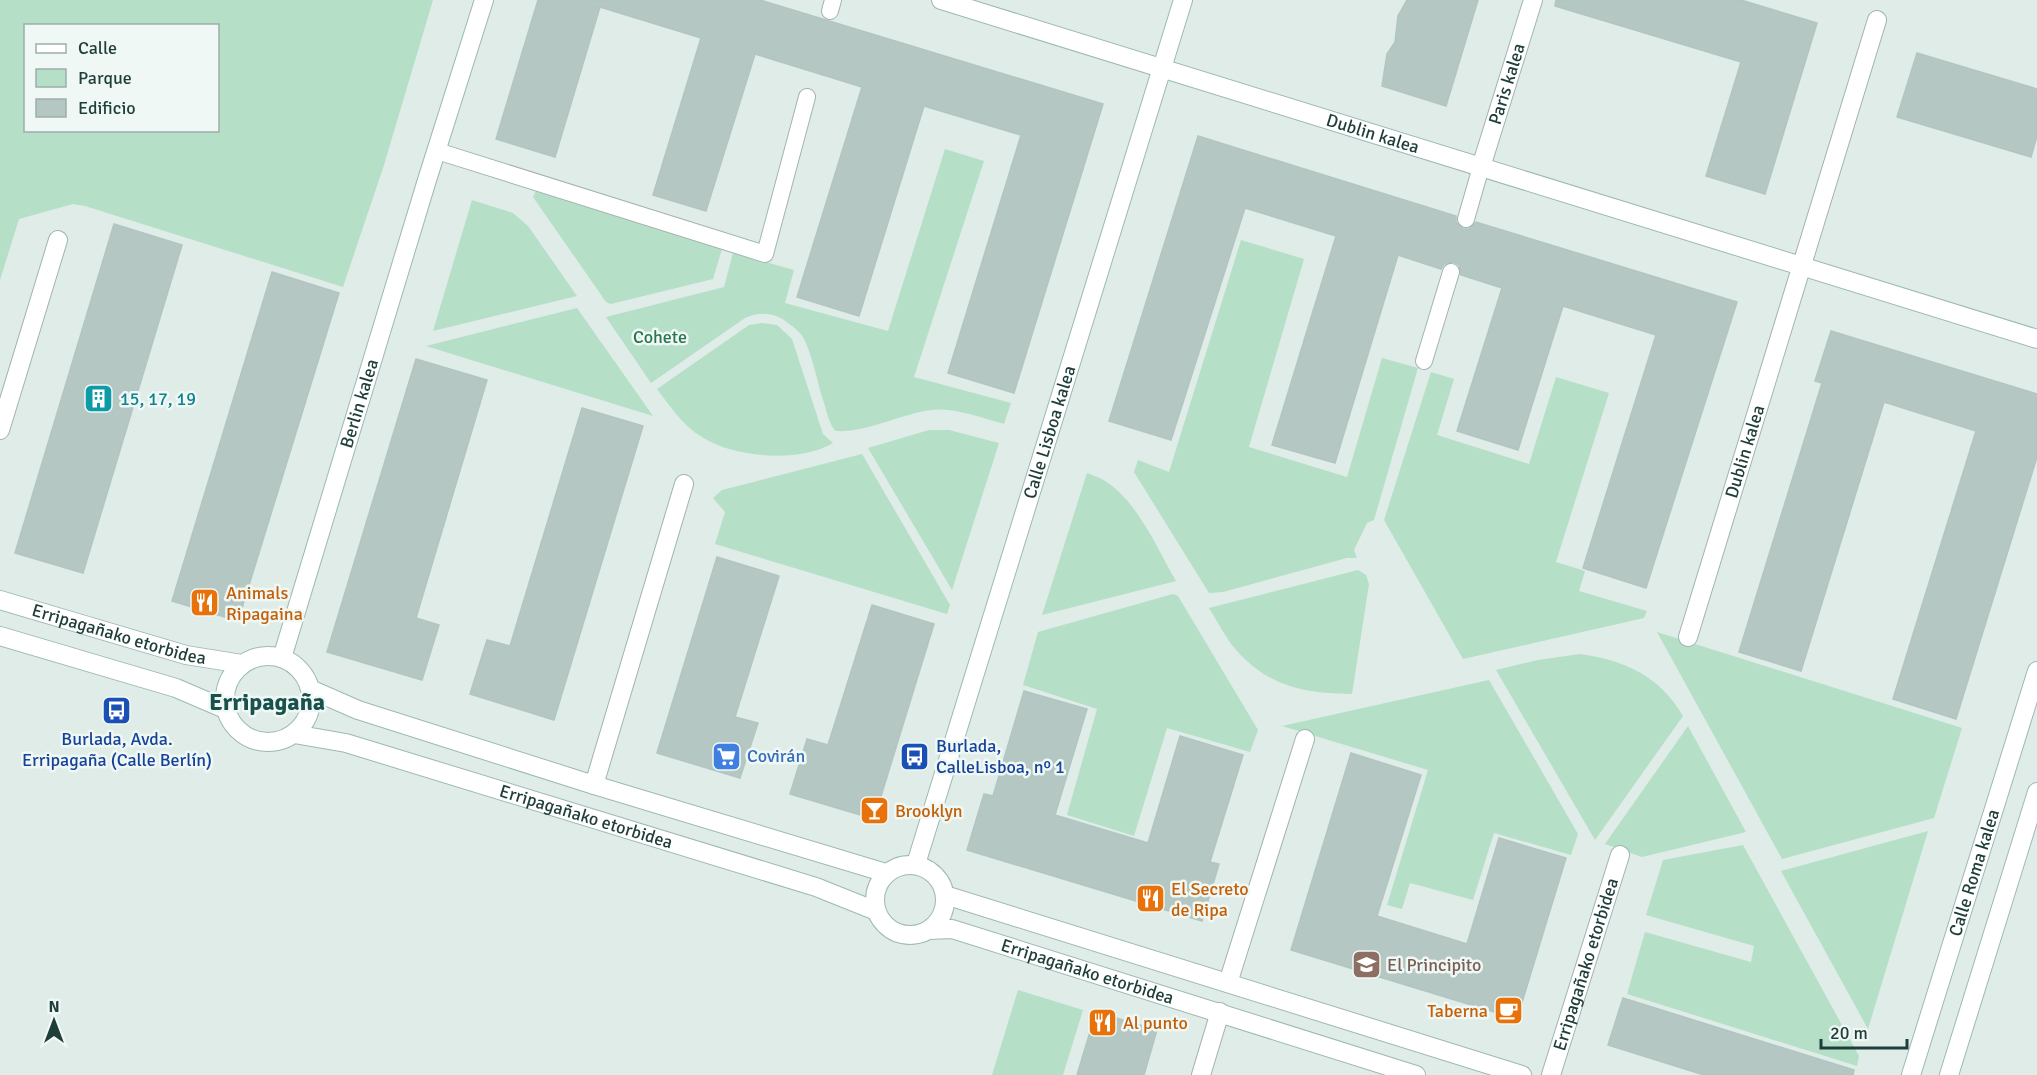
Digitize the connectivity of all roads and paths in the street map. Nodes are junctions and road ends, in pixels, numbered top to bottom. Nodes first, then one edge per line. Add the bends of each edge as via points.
1 (484, 0) edge
2 (941, 0) edge
3 (1183, 0) edge
4 (1533, 0) edge
5 (1877, 20) dead end
6 (1162, 68) junction
7 (807, 97) dead end
8 (437, 151) junction
9 (1481, 167) junction
10 (1466, 219) dead end
11 (58, 240) dead end
12 (1803, 267) junction
13 (1451, 272) dead end
14 (2037, 339) edge
15 (1424, 361) dead end
16 (0, 430) edge
17 (684, 484) dead end
18 (0, 600) edge
19 (0, 636) edge
20 (1688, 637) dead end
21 (282, 658) junction
22 (242, 664) junction
23 (2037, 671) edge
24 (310, 689) junction
25 (225, 709) junction
26 (294, 734) junction
27 (1305, 739) dead end
28 (594, 785) junction
29 (2037, 792) edge
30 (1620, 855) dead end
31 (916, 864) junction
32 (886, 873) junction
33 (945, 895) junction
34 (876, 911) junction
35 (929, 930) junction
36 (1228, 983) junction
37 (1220, 1012) junction
38 (1201, 1075) edge
39 (1416, 1075) edge
40 (1522, 1075) edge
41 (1551, 1075) edge
42 (1911, 1075) edge
43 (1948, 1075) edge

1 - 8 street, Berlin kalea
2 - 6 street, Dublin kalea
3 - 6 street, Calle Lisboa kalea
4 - 9 street, Paris kalea
5 - 12 street, Dublin kalea
6 - 9 street, Dublin kalea
6 - 31 street, Calle Lisboa kalea
7 - 8 lane via 765,254
8 - 21 street, Berlin kalea
9 - 10 lane
9 - 12 street, Dublin kalea
11 - 16 street
12 - 14 street, Dublin kalea
12 - 20 street, Dublin kalea
13 - 15 lane
17 - 28 street, Erripagañako etorbidea
18 - 22 street, Erripagañako etorbidea via 186,655
19 - 25 street, Erripagañako etorbidea via 176,688
21 - 22 street via 261,656
21 - 24 street via 295,665
22 - 25 street via 230,676
23 - 42 street, Calle Roma kalea
24 - 26 street via 311,705 305,722
24 - 28 street, Erripagañako etorbidea via 358,710
25 - 26 street via 235,728 253,740 274,742
26 - 34 street, Erripagañako etorbidea via 346,743 816,887
27 - 36 street
28 - 32 street, Erripagañako etorbidea
29 - 43 street, Calle Roma kalea
30 - 41 street, Erripagañako etorbidea
31 - 32 street via 895,867
31 - 33 street via 936,875
32 - 34 street via 875,891
33 - 35 street via 942,915
33 - 36 street, Erripagañako etorbidea
34 - 35 street via 888,928 898,933 919,934
35 - 37 street, Erripagañako etorbidea via 952,929
36 - 40 street, Erripagañako etorbidea
37 - 38 street
37 - 39 street, Erripagañako etorbidea

